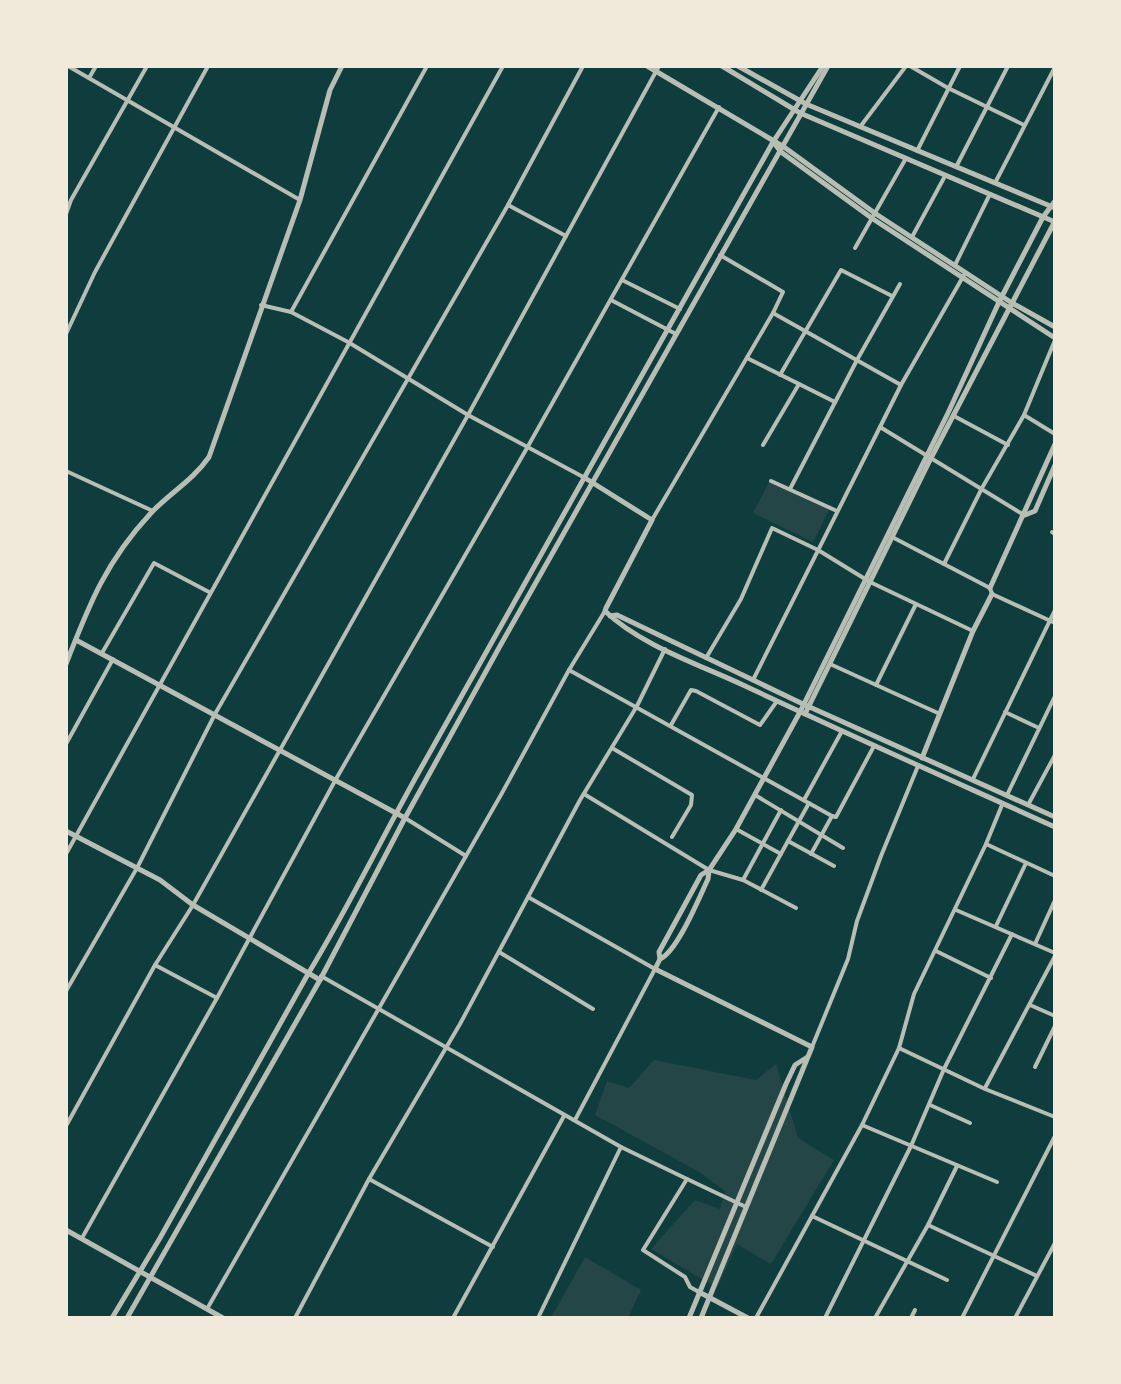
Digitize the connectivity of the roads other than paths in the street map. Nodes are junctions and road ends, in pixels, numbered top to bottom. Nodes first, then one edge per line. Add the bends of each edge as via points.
1 (68, 66) edge
2 (96, 66) edge
3 (147, 66) edge
4 (208, 66) edge
5 (342, 66) edge
6 (427, 66) edge
7 (503, 66) edge
8 (583, 66) edge
9 (647, 66) edge
10 (722, 66) edge
11 (738, 66) edge
12 (825, 66) edge
13 (908, 66) edge
14 (960, 66) edge
15 (1008, 66) edge
16 (1055, 67) edge
17 (658, 68) edge
18 (89, 78) junction
19 (948, 88) junction
20 (799, 100) junction
21 (126, 101) junction
22 (806, 104) junction
23 (719, 107) junction
24 (987, 108) junction
25 (797, 112) junction
26 (1024, 125) junction
27 (173, 126) junction
28 (860, 127) junction
29 (773, 142) junction
30 (782, 150) junction
31 (917, 151) junction
32 (905, 160) junction
33 (956, 167) junction
34 (945, 176) junction
35 (995, 183) junction
36 (991, 194) junction
37 (68, 199) edge
38 (300, 200) junction
39 (508, 205) junction
40 (1054, 205) edge
41 (66, 214) edge
42 (875, 217) junction
43 (1043, 217) junction
44 (1055, 222) edge
45 (566, 236) junction
46 (911, 237) junction
47 (855, 248) dead end
48 (720, 255) junction
49 (954, 269) junction
50 (964, 275) junction
51 (622, 280) junction
52 (900, 284) dead end
53 (892, 296) junction
54 (1000, 299) junction
55 (611, 300) junction
56 (261, 305) junction
57 (1010, 306) junction
58 (680, 309) junction
59 (291, 312) junction
60 (773, 313) junction
61 (1055, 327) edge
62 (667, 330) junction
63 (806, 331) junction
64 (66, 334) edge
65 (676, 334) junction
66 (1055, 339) edge
67 (348, 342) junction
68 (747, 358) junction
69 (857, 360) junction
70 (780, 375) junction
71 (408, 381) junction
72 (799, 384) junction
73 (901, 385) junction
74 (835, 402) junction
75 (468, 415) junction
76 (951, 415) junction
77 (1024, 415) junction
78 (880, 427) junction
79 (1055, 434) edge
80 (1055, 444) edge
81 (763, 445) dead end
82 (1008, 445) junction
83 (527, 448) junction
84 (928, 458) junction
85 (1055, 465) edge
86 (66, 471) edge
87 (585, 478) junction
88 (771, 481) dead end
89 (594, 485) junction
90 (982, 488) junction
91 (790, 489) junction
92 (153, 511) junction
93 (837, 511) junction
94 (1024, 515) junction
95 (652, 520) junction
96 (890, 536) junction
97 (818, 550) junction
98 (944, 564) junction
99 (868, 580) junction
100 (991, 591) junction
101 (209, 592) junction
102 (916, 604) junction
103 (1055, 610) edge
104 (608, 614) junction
105 (1052, 621) edge
106 (973, 631) junction
107 (66, 636) edge
108 (76, 640) junction
109 (665, 649) junction
110 (102, 653) junction
111 (706, 658) junction
112 (113, 659) junction
113 (66, 664) edge
114 (830, 664) junction
115 (569, 670) junction
116 (753, 680) junction
117 (159, 683) junction
118 (876, 685) junction
119 (1055, 696) edge
120 (777, 701) junction
121 (637, 706) junction
122 (806, 706) junction
123 (1005, 712) junction
124 (802, 713) junction
125 (215, 714) junction
126 (940, 714) junction
127 (671, 725) junction
128 (1039, 728) junction
129 (842, 731) junction
130 (66, 744) edge
131 (874, 746) junction
132 (612, 748) junction
133 (279, 749) junction
134 (1055, 755) edge
135 (922, 758) junction
136 (918, 766) junction
137 (765, 777) junction
138 (336, 779) junction
139 (973, 779) junction
140 (584, 794) junction
141 (1004, 794) junction
142 (755, 795) junction
143 (807, 802) junction
144 (999, 804) junction
145 (1028, 805) junction
146 (781, 810) junction
147 (396, 813) junction
148 (832, 816) junction
149 (1055, 817) edge
150 (405, 818) junction
151 (800, 822) junction
152 (1055, 827) edge
153 (736, 829) junction
154 (66, 831) edge
155 (821, 835) junction
156 (76, 836) junction
157 (672, 837) dead end
158 (788, 841) junction
159 (763, 844) junction
160 (986, 844) junction
161 (843, 848) dead end
162 (66, 854) edge
163 (781, 854) junction
164 (811, 854) junction
165 (466, 856) junction
166 (1026, 863) junction
167 (834, 866) dead end
168 (137, 868) junction
169 (709, 870) junction
170 (1055, 876) edge
171 (743, 880) junction
172 (761, 890) junction
173 (528, 897) junction
174 (1055, 900) edge
175 (193, 905) junction
176 (796, 908) dead end
177 (956, 910) junction
178 (995, 927) junction
179 (1012, 934) junction
180 (249, 938) junction
181 (1035, 944) junction
182 (936, 951) junction
183 (499, 952) junction
184 (1055, 954) edge
185 (660, 959) junction
186 (155, 965) junction
187 (655, 969) junction
188 (308, 974) junction
189 (321, 978) junction
190 (992, 979) junction
191 (66, 991) edge
192 (217, 998) junction
193 (1030, 1005) junction
194 (380, 1007) junction
195 (593, 1009) dead end
196 (1055, 1016) edge
197 (1055, 1026) edge
198 (812, 1047) junction
199 (446, 1048) junction
200 (899, 1048) junction
201 (807, 1057) junction
202 (1035, 1067) dead end
203 (944, 1069) junction
204 (985, 1089) junction
205 (930, 1105) junction
206 (564, 1116) junction
207 (1055, 1117) edge
208 (575, 1120) junction
209 (970, 1123) dead end
210 (862, 1125) junction
211 (66, 1126) edge
212 (1055, 1136) edge
213 (911, 1146) junction
214 (621, 1147) junction
215 (957, 1166) junction
216 (369, 1179) junction
217 (687, 1179) junction
218 (997, 1182) dead end
219 (737, 1202) junction
220 (747, 1207) junction
221 (812, 1216) junction
222 (928, 1225) junction
223 (66, 1230) edge
224 (82, 1238) junction
225 (865, 1241) junction
226 (1055, 1243) edge
227 (493, 1247) junction
228 (992, 1255) junction
229 (907, 1261) junction
230 (138, 1271) junction
231 (1037, 1276) junction
232 (150, 1278) junction
233 (947, 1280) dead end
234 (699, 1292) junction
235 (709, 1298) junction
236 (207, 1309) junction
237 (915, 1310) dead end
238 (112, 1318) edge
239 (127, 1318) edge
240 (223, 1318) edge
241 (295, 1318) edge
242 (453, 1318) edge
243 (538, 1318) edge
244 (689, 1318) edge
245 (701, 1318) edge
246 (748, 1318) edge
247 (756, 1318) edge
248 (825, 1318) edge
249 (875, 1318) edge
250 (911, 1318) edge
251 (962, 1318) edge
252 (1015, 1318) edge

1 - 18 street
2 - 18 street
3 - 21 street
4 - 27 street
5 - 38 street via 326,102
6 - 59 street
7 - 67 street
8 - 39 street
9 - 17 street
10 - 25 street
11 - 20 street
12 - 20 street
12 - 22 street
13 - 19 street
13 - 28 street
14 - 19 street
15 - 24 street
16 - 26 street
17 - 23 street
17 - 45 street
18 - 21 street
19 - 24 street
19 - 31 street
20 - 22 street
20 - 25 street
21 - 27 street
21 - 37 street
22 - 25 street
22 - 28 street
23 - 29 street
23 - 51 street
24 - 26 street
24 - 33 street
25 - 29 street
25 - 30 street
25 - 32 street
26 - 35 street
27 - 38 street
27 - 64 street
28 - 31 street
29 - 30 street
29 - 58 street
30 - 42 street
30 - 48 street
31 - 33 street
32 - 34 street
32 - 42 street
33 - 35 street
34 - 36 street
34 - 46 street
35 - 40 street
36 - 43 street
36 - 49 street
37 - 41 street
38 - 56 street
39 - 45 street
39 - 71 street
40 - 43 street
42 - 46 street
42 - 47 street
42 - 49 street
43 - 44 street
43 - 54 street
44 - 57 street
45 - 75 street
46 - 49 street
48 - 60 street via 783,292
48 - 65 street
49 - 50 street
50 - 54 street
50 - 73 street
51 - 55 street
51 - 58 street
52 - 53 street
53 - 63 street via 841,270
53 - 69 street
54 - 57 street
54 - 76 street
55 - 62 street
55 - 83 street
56 - 59 street
56 - 92 street via 209,457
57 - 61 street
57 - 66 street
57 - 76 street
58 - 62 street
59 - 67 street
60 - 63 street
60 - 68 street
62 - 65 street
62 - 87 street
63 - 69 street
63 - 70 street
65 - 89 street
66 - 77 street
67 - 71 street
67 - 101 street
68 - 70 street
68 - 95 street
69 - 73 street
69 - 74 street
70 - 72 street
71 - 75 street
71 - 125 street
72 - 74 street
72 - 81 street
73 - 78 street
74 - 91 street
75 - 83 street
75 - 133 street
76 - 82 street
76 - 84 street
77 - 79 street
77 - 82 street
78 - 84 street
78 - 93 street
80 - 94 street
82 - 90 street
83 - 87 street
83 - 138 street
84 - 90 street
84 - 96 street
85 - 94 street via 1035,511
86 - 92 street
87 - 89 street
87 - 147 street
88 - 91 street
89 - 95 street
89 - 150 street
90 - 94 street
90 - 98 street
91 - 93 street
92 - 108 street via 111,563
93 - 97 street
94 - 100 street
95 - 104 street
96 - 98 street
96 - 99 street
97 - 99 street
97 - 111 street via 772,528 741,599
97 - 116 street
98 - 100 street
99 - 102 street
99 - 114 street
99 - 122 street
100 - 105 street
100 - 106 street
101 - 110 street via 154,563
101 - 117 street
102 - 106 street
102 - 118 street
103 - 105 street
104 - 109 street
104 - 111 street
104 - 115 street
105 - 123 street
106 - 126 street
107 - 108 street
108 - 110 street
108 - 113 street
109 - 120 street
109 - 121 street
110 - 112 street
111 - 116 street
112 - 117 street
112 - 130 street
114 - 118 street
114 - 122 street
115 - 121 street
115 - 165 street
116 - 122 street
117 - 125 street
117 - 156 street
118 - 126 street
119 - 128 street
120 - 124 street
120 - 127 street via 760,725 691,690
121 - 127 street
121 - 132 street
122 - 124 street
122 - 135 street
123 - 128 street
123 - 139 street
124 - 129 street
124 - 137 street
125 - 133 street
125 - 168 street
126 - 135 street
127 - 137 street
128 - 141 street
129 - 131 street
129 - 143 street
131 - 136 street
131 - 148 street
132 - 140 street
132 - 157 street via 692,795
133 - 138 street
133 - 175 street
134 - 145 street
135 - 139 street
136 - 144 street
136 - 198 street
137 - 142 street
137 - 143 street
138 - 147 street
138 - 180 street
139 - 141 street
140 - 169 street
140 - 173 street
141 - 144 street
141 - 145 street
142 - 146 street
142 - 153 street
143 - 148 street
143 - 151 street
144 - 152 street
144 - 160 street
145 - 149 street
146 - 151 street
146 - 159 street
147 - 150 street
147 - 188 street
148 - 155 street
150 - 165 street
150 - 189 street
151 - 155 street
151 - 158 street
153 - 159 street
153 - 169 street
154 - 156 street
155 - 161 street
155 - 164 street
156 - 162 street
156 - 168 street
158 - 163 street
158 - 164 street
159 - 163 street
159 - 171 street
160 - 166 street
160 - 177 street
163 - 172 street
164 - 167 street
165 - 194 street
166 - 170 street
166 - 178 street
168 - 175 street
168 - 191 street
169 - 171 street
169 - 185 street via 685,924
169 - 185 street via 671,927
171 - 172 street
172 - 176 street
173 - 183 street
173 - 187 street
174 - 181 street
175 - 180 street
175 - 186 street
177 - 178 street
177 - 182 street
178 - 179 street
179 - 181 street
179 - 190 street
180 - 188 street
180 - 192 street
181 - 184 street
182 - 190 street
182 - 200 street via 914,994
183 - 195 street
183 - 199 street
184 - 193 street
185 - 187 street
186 - 192 street
186 - 211 street
187 - 198 street
187 - 208 street
188 - 189 street
188 - 230 street
189 - 194 street
189 - 232 street
190 - 203 street
192 - 224 street
193 - 196 street
193 - 204 street
194 - 199 street
194 - 236 street
197 - 202 street
198 - 201 street
199 - 206 street
199 - 216 street
200 - 203 street
200 - 210 street
201 - 219 street via 790,1074
201 - 220 street
203 - 204 street
203 - 205 street
204 - 207 street
205 - 209 street
205 - 213 street
206 - 208 street
206 - 227 street
208 - 214 street
210 - 213 street
210 - 221 street
212 - 228 street
213 - 215 street
213 - 225 street
214 - 217 street
214 - 243 street
215 - 218 street
215 - 222 street
216 - 227 street
216 - 241 street
217 - 219 street
217 - 234 street via 643,1250
219 - 220 street
219 - 234 street
220 - 235 street
221 - 225 street
221 - 247 street
222 - 228 street
222 - 229 street
223 - 224 street
224 - 230 street
225 - 229 street
225 - 248 street
226 - 231 street
227 - 242 street
228 - 231 street
228 - 251 street
229 - 233 street
229 - 249 street
230 - 232 street
230 - 238 street
231 - 252 street
232 - 236 street
232 - 239 street
234 - 235 street
234 - 244 street
235 - 245 street
235 - 246 street
236 - 240 street
237 - 250 street

